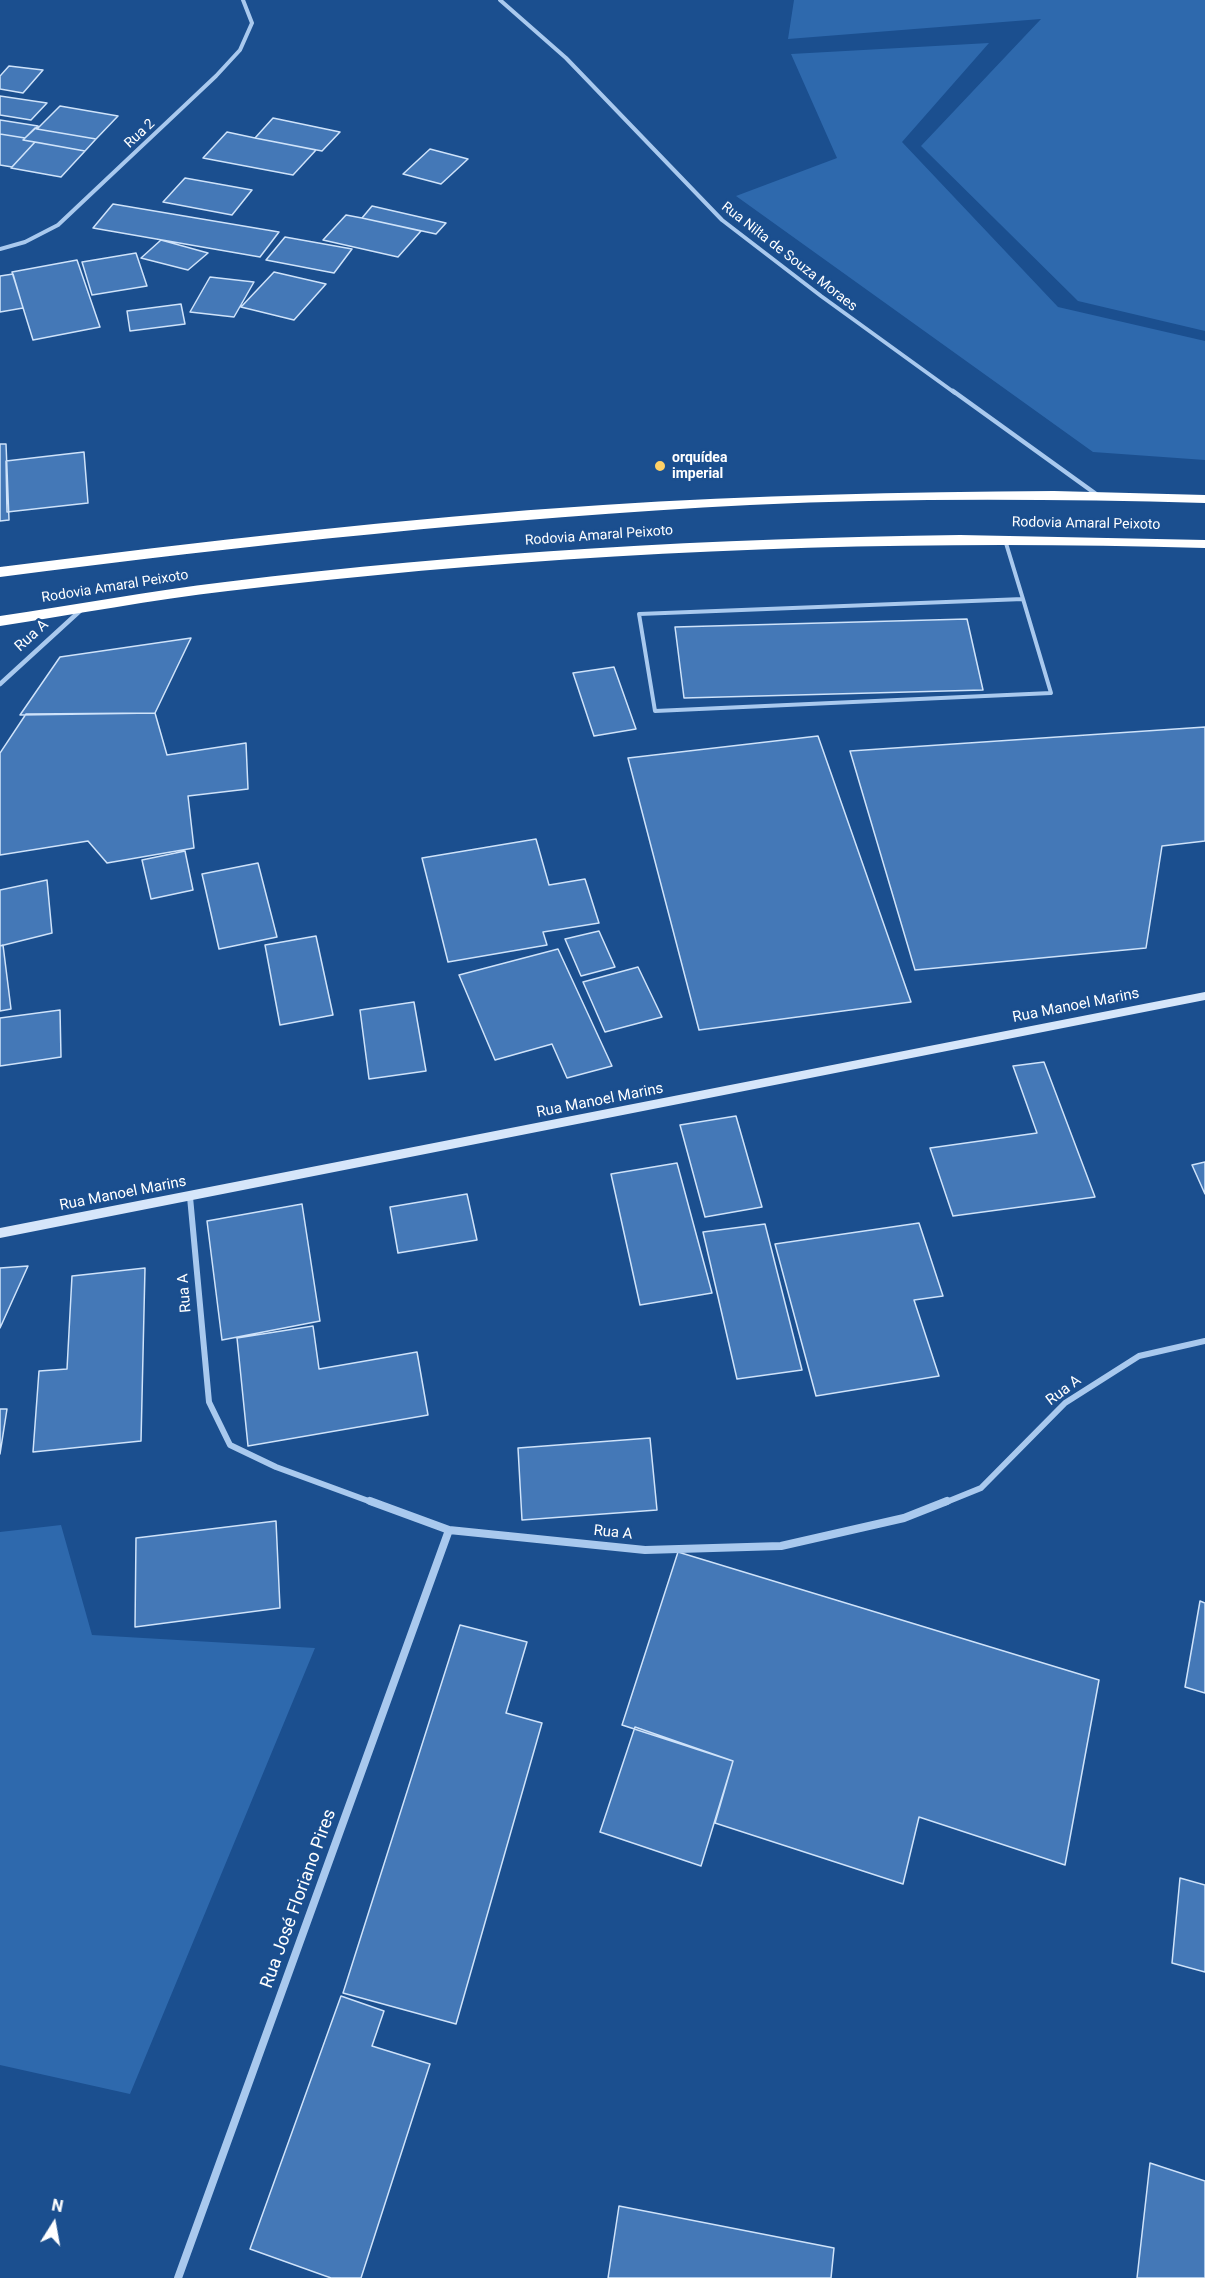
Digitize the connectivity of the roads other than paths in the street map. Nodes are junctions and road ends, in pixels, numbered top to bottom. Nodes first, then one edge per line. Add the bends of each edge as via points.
1 (243, 0) edge
2 (500, 0) edge
3 (0, 249) edge
4 (1096, 495) junction
5 (1205, 499) edge
6 (1005, 540) junction
7 (1205, 544) edge
8 (0, 572) edge
9 (1023, 598) junction
10 (82, 609) junction
11 (0, 621) edge
12 (1, 680) edge
13 (1205, 996) edge
14 (190, 1197) junction
15 (0, 1233) edge
16 (1205, 1341) edge
17 (449, 1530) junction
18 (178, 2278) edge

1 - 3 street, Rua 2 via 252,24 240,50 216,76 58,225 25,242
2 - 4 street, Rua Nilta de Souza Moraes via 566,58 722,220
4 - 5 highway, Rodovia Amaral Peixoto
4 - 8 highway, Rodovia Amaral Peixoto via 859,497 598,510 383,526
6 - 7 highway, Rodovia Amaral Peixoto
6 - 9 lane
6 - 10 highway, Rodovia Amaral Peixoto via 875,540 610,550 226,586
9 - 9 lane via 1051,693 655,711 639,614
10 - 11 highway, Rodovia Amaral Peixoto
10 - 12 street, Rua A
13 - 14 main road, Rua Manoel Marins
14 - 15 main road, Rua Manoel Marins
14 - 17 street, Rua A via 209,1402 230,1445 276,1467
16 - 17 street, Rua A via 1139,1356 1065,1403 981,1488 904,1518 782,1546 657,1550
17 - 18 street, Rua José Floriano Pires

